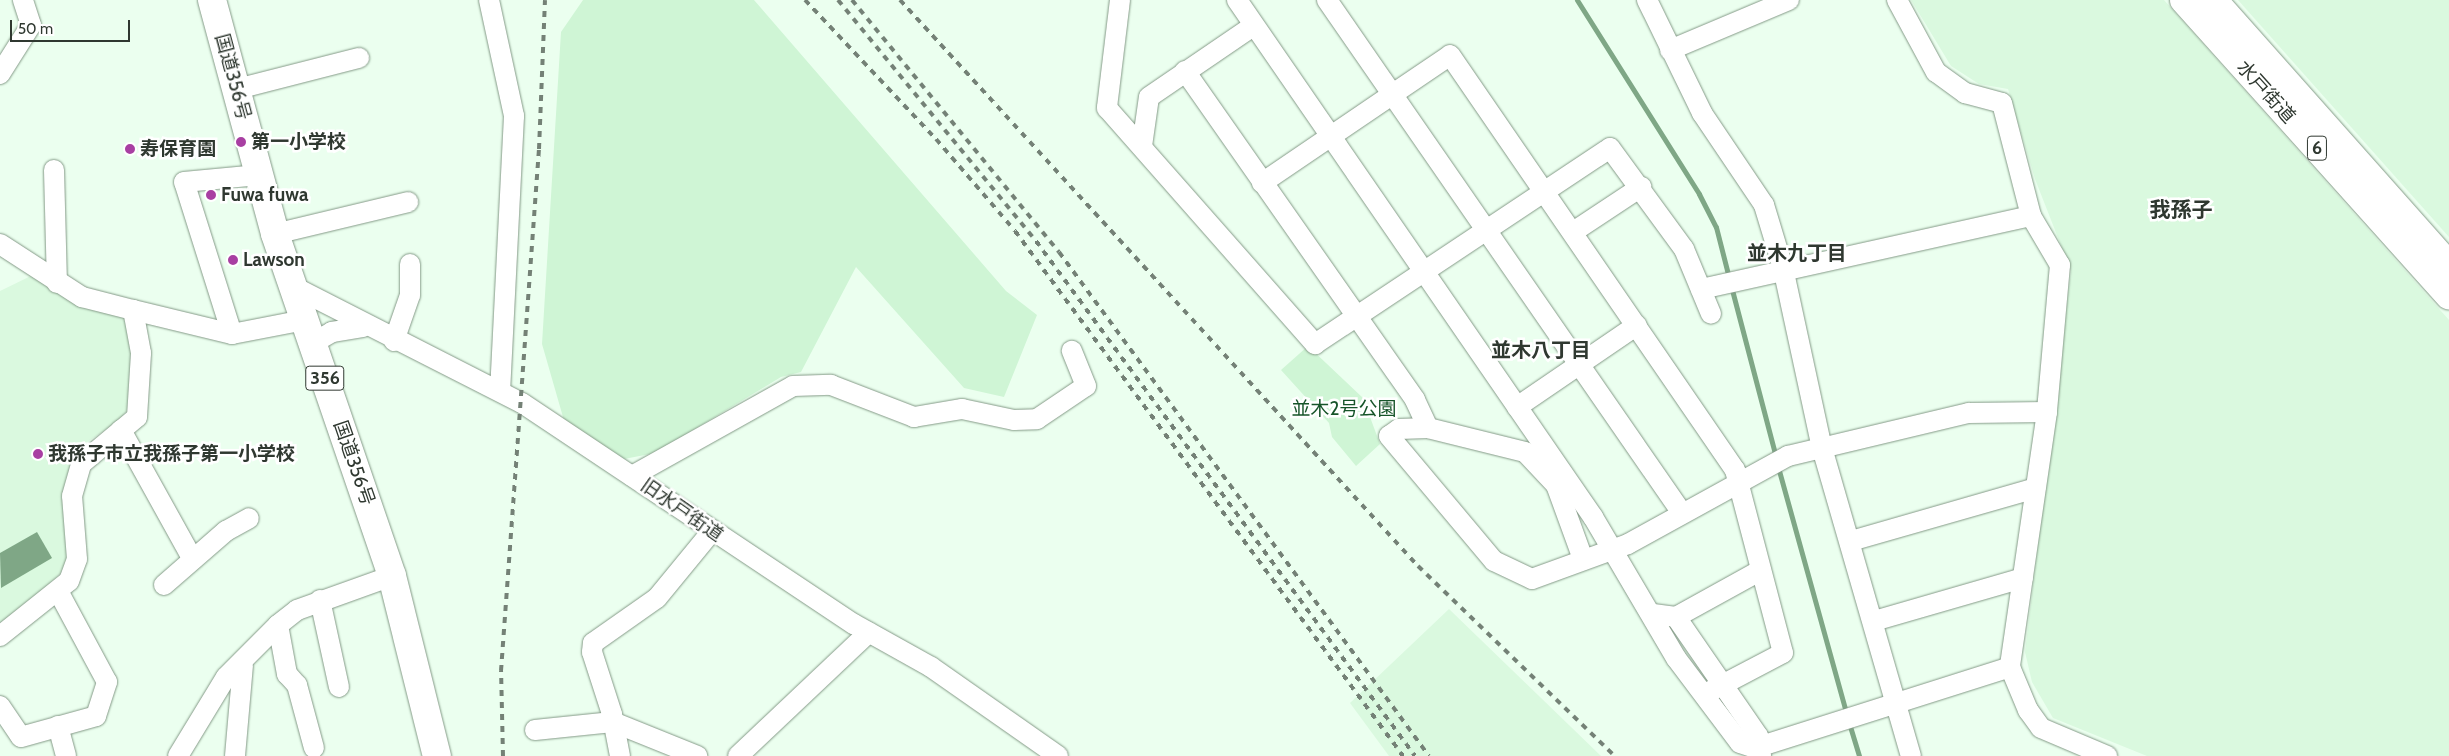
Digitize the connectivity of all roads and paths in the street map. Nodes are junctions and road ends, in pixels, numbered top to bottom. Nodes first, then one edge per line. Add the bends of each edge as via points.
1 (23, 0) edge
2 (212, 0) edge
3 (489, 0) edge
4 (1120, 0) edge
5 (1237, 0) edge
6 (1327, 0) edge
7 (1647, 0) edge
8 (1789, 0) edge
9 (1897, 0) edge
10 (2184, 0) edge
11 (2213, 0) edge
12 (1253, 26) junction
13 (1670, 50) junction
14 (359, 58) dead end
15 (1185, 71) junction
16 (0, 74) edge
17 (237, 89) junction
18 (1391, 96) junction
19 (1329, 138) junction
20 (1142, 146) junction
21 (54, 170) dead end
22 (259, 175) junction
23 (1262, 183) junction
24 (1641, 187) junction
25 (1544, 190) junction
26 (408, 202) dead end
27 (2031, 216) junction
28 (1573, 232) junction
29 (275, 234) junction
30 (1485, 234) junction
31 (0, 244) edge
32 (410, 264) dead end
33 (2449, 266) edge
34 (1783, 268) junction
35 (1424, 273) junction
36 (57, 283) junction
37 (292, 286) junction
38 (1701, 288) junction
39 (2449, 295) edge
40 (133, 310) junction
41 (1711, 314) dead end
42 (1356, 318) junction
43 (1637, 326) junction
44 (364, 327) junction
45 (308, 332) junction
46 (232, 334) junction
47 (394, 341) junction
48 (1072, 351) dead end
49 (1580, 364) junction
50 (500, 391) junction
51 (1517, 407) junction
52 (2047, 412) junction
53 (1428, 428) junction
54 (121, 430) junction
55 (1822, 448) junction
56 (632, 476) junction
57 (1738, 480) junction
58 (2036, 488) junction
59 (1682, 513) junction
60 (249, 518) dead end
61 (712, 531) junction
62 (1850, 541) junction
63 (1613, 550) junction
64 (192, 558) junction
65 (1583, 559) junction
66 (1762, 570) junction
67 (392, 576) junction
68 (2023, 578) junction
69 (164, 585) dead end
70 (58, 591) junction
71 (320, 600) junction
72 (1653, 614) junction
73 (1676, 617) junction
74 (1874, 621) junction
75 (278, 625) junction
76 (869, 632) junction
77 (0, 636) edge
78 (243, 664) junction
79 (2010, 666) junction
80 (1723, 682) junction
81 (339, 687) dead end
82 (1705, 694) junction
83 (1897, 702) junction
84 (0, 706) edge
85 (613, 722) junction
86 (58, 726) junction
87 (535, 730) dead end
88 (314, 748) dead end
89 (1758, 752) edge
90 (66, 756) edge
91 (178, 756) edge
92 (235, 756) edge
93 (437, 756) edge
94 (620, 756) edge
95 (698, 756) edge
96 (738, 756) edge
97 (1058, 756) edge
98 (1911, 756) edge
99 (2107, 756) edge

1 - 16 street via 31,25
2 - 17 highway, 国道356号 / 356
3 - 50 street via 514,116
4 - 20 street via 1107,108
5 - 12 street
6 - 18 street
7 - 13 street
8 - 13 street
9 - 27 street via 1936,72 1965,93 2002,103
10 - 39 highway, 水戸街道 / 6
11 - 33 highway, 水戸街道 / 6
12 - 15 street
12 - 19 street
13 - 34 street via 1702,113 1764,205
14 - 17 street
15 - 20 street via 1149,97
15 - 23 street
17 - 22 highway, 国道356号 / 356
18 - 19 street
18 - 25 street via 1450,55
18 - 30 street
19 - 23 street
19 - 35 street
20 - 42 street via 1315,344
21 - 36 street
22 - 29 highway, 国道356号 / 356
22 - 46 street via 184,182
23 - 42 street
24 - 25 street via 1610,148
24 - 28 street
24 - 38 street via 1684,249
25 - 28 street
25 - 30 street
26 - 29 street
27 - 34 street
27 - 52 street via 2060,265
28 - 43 street
29 - 37 highway, 国道356号 / 356
30 - 35 street
30 - 49 street
31 - 36 street
32 - 47 street via 410,295
34 - 38 street
34 - 55 street
35 - 42 street
35 - 51 street
36 - 40 street via 82,297
37 - 44 street, 旧水戸街道
37 - 45 highway, 国道356号 / 356
38 - 41 street
40 - 46 street
40 - 54 street via 141,353 142,392 137,417
42 - 53 street via 1415,400
43 - 49 street
43 - 57 street
44 - 45 street
44 - 47 street, 旧水戸街道
45 - 46 street
45 - 67 highway, 国道356号 / 356
47 - 50 street, 旧水戸街道
48 - 56 street via 1086,386 1037,419 1014,420 962,409 914,417 831,385 793,386
49 - 51 street
49 - 59 street
50 - 56 street, 旧水戸街道
51 - 63 street
52 - 55 street via 1998,409 1969,413
52 - 58 street
53 - 65 street via 1524,452 1556,485
53 - 65 street via 1399,429 1389,436 1494,561 1532,579
54 - 64 street
54 - 70 street via 81,464 72,496 77,559 69,581
55 - 57 street via 1780,459
55 - 62 street
56 - 61 street, 旧水戸街道
57 - 59 street
57 - 66 street
58 - 62 street
58 - 68 street
59 - 63 street
60 - 64 street
61 - 76 street, 旧水戸街道
61 - 85 street via 657,598 593,643 592,652
62 - 74 street
63 - 65 street
63 - 72 street
64 - 69 street
66 - 73 street
66 - 80 street via 1783,653
67 - 71 street
67 - 93 highway, 国道356号 / 356
68 - 74 street
68 - 79 street
70 - 77 street
70 - 86 street via 107,682 96,716
71 - 75 street
71 - 81 street
72 - 73 street
72 - 82 street via 1676,658
73 - 80 street
74 - 83 street
75 - 78 street
75 - 88 street via 287,674 297,685
76 - 96 street
76 - 97 street, 旧水戸街道 via 931,667
78 - 91 street via 226,677
78 - 92 street
79 - 83 street
79 - 99 street via 2028,710 2041,728
80 - 82 street
80 - 89 street via 1758,736
82 - 89 street via 1740,743
83 - 89 street via 1848,716
83 - 98 street
84 - 86 street via 21,737
85 - 87 street
85 - 94 street
85 - 95 street
86 - 90 street

